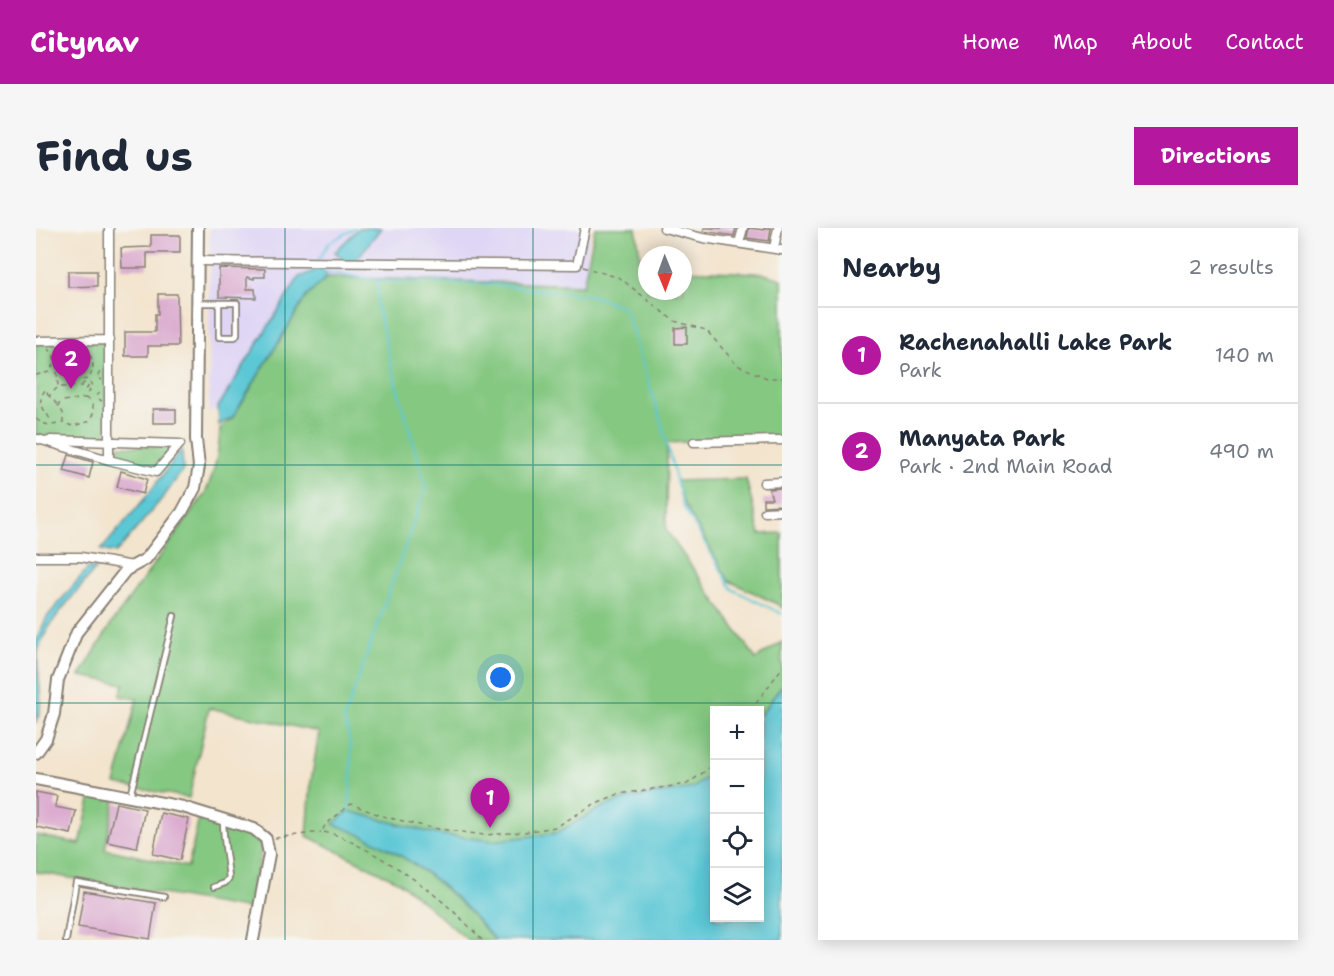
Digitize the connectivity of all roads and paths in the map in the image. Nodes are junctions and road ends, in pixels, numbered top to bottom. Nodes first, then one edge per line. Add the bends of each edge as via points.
1 (109, 228) edge
2 (198, 228) edge
3 (585, 228) edge
4 (710, 228) edge
5 (743, 228) edge
6 (778, 228) edge
7 (669, 229) edge
8 (708, 238) junction
9 (739, 243) junction
10 (778, 249) edge
11 (199, 261) junction
12 (577, 265) junction
13 (198, 303) junction
14 (219, 303) junction
15 (110, 340) junction
16 (36, 341) edge
17 (46, 348) dead end
18 (55, 360) junction
19 (65, 361) junction
20 (102, 371) dead end
21 (57, 372) dead end
22 (36, 375) edge
23 (97, 377) junction
24 (782, 378) edge
25 (103, 381) dead end
26 (89, 384) junction
27 (82, 386) junction
28 (58, 387) junction
29 (91, 391) junction
30 (102, 392) dead end
31 (97, 395) junction
32 (49, 396) junction
33 (86, 398) junction
34 (36, 401) edge
35 (40, 402) junction
36 (102, 402) dead end
37 (58, 405) junction
38 (36, 419) edge
39 (50, 419) dead end
40 (63, 423) junction
41 (37, 439) edge
42 (782, 440) edge
43 (110, 442) junction
44 (694, 442) dead end
45 (110, 460) junction
46 (782, 482) edge
47 (764, 483) dead end
48 (782, 511) edge
49 (765, 512) dead end
50 (36, 557) edge
51 (133, 566) junction
52 (174, 616) dead end
53 (782, 668) edge
54 (755, 706) edge
55 (36, 753) edge
56 (710, 767) edge
57 (36, 779) edge
58 (130, 796) junction
59 (223, 819) junction
60 (322, 832) junction
61 (266, 839) junction
62 (214, 887) dead end
63 (164, 897) dead end
64 (66, 940) edge
65 (253, 940) edge
66 (482, 940) edge

1 - 15 street
2 - 11 street
3 - 12 street
4 - 8 street
5 - 9 street
6 - 10 street
7 - 8 street
8 - 9 street
9 - 10 street
11 - 12 street
11 - 13 street
12 - 24 path via 620,278 674,321 706,330 737,365 767,378
13 - 14 lane
13 - 51 street via 199,466 195,488 146,559
14 - 14 lane via 237,303 235,337 219,337
15 - 16 street
15 - 43 street
17 - 18 path
18 - 19 path
18 - 22 path via 49,372
19 - 26 path via 66,372
19 - 26 path via 77,350 90,354 94,360
20 - 23 path
21 - 28 path
23 - 25 path
23 - 26 path
26 - 27 path
26 - 27 path via 85,389
26 - 29 path
27 - 28 path
28 - 32 path
29 - 31 path
29 - 33 path
30 - 31 path
31 - 36 path
32 - 35 path via 45,390
32 - 37 path
33 - 37 path
33 - 40 path via 94,407 90,421 73,426
34 - 35 path
35 - 39 path
37 - 40 path
38 - 40 path via 52,426
41 - 43 street
41 - 45 street
42 - 44 street
43 - 45 street
43 - 45 street via 180,444 156,472
46 - 47 street
48 - 49 street
50 - 51 street via 81,557
51 - 55 street via 77,632 58,680 46,739
52 - 58 lane
53 - 54 path
56 - 60 path via 687,784 619,794 556,827 484,836 382,816 351,804
57 - 58 street
58 - 59 street
59 - 61 street via 254,829
59 - 62 lane via 229,878
60 - 61 path
60 - 66 path via 347,840 423,885
61 - 65 street via 269,854
63 - 64 lane via 76,882

